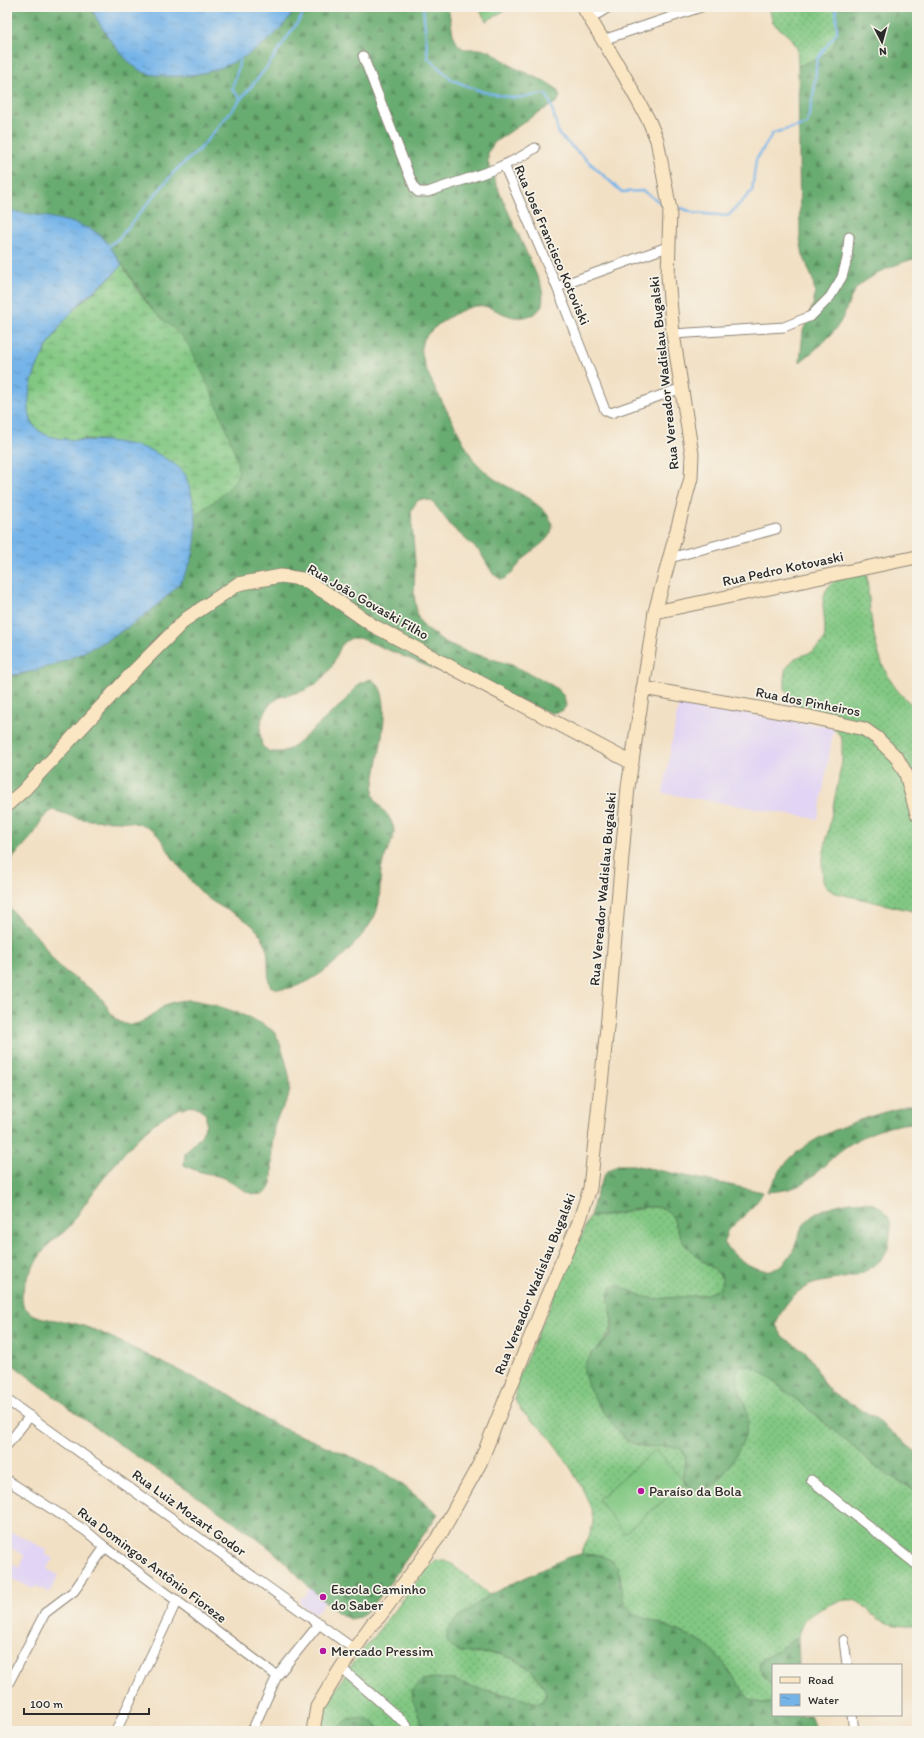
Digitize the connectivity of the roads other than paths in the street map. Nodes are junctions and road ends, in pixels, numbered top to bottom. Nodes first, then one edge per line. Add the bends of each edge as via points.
1 (583, 7) edge
2 (609, 7) edge
3 (700, 7) edge
4 (591, 18) junction
5 (604, 40) junction
6 (363, 56) dead end
7 (535, 148) dead end
8 (504, 165) junction
9 (849, 237) dead end
10 (670, 246) junction
11 (557, 287) junction
12 (673, 334) junction
13 (682, 388) junction
14 (776, 529) dead end
15 (917, 557) edge
16 (670, 558) junction
17 (654, 612) junction
18 (643, 688) junction
19 (632, 763) junction
20 (7, 805) edge
21 (917, 814) edge
22 (7, 1400) edge
23 (30, 1416) junction
24 (7, 1445) edge
25 (7, 1480) edge
26 (811, 1480) dead end
27 (105, 1546) junction
28 (917, 1565) edge
29 (177, 1600) junction
30 (320, 1623) junction
31 (844, 1640) dead end
32 (354, 1649) junction
33 (846, 1664) edge
34 (341, 1668) junction
35 (277, 1676) junction
36 (7, 1686) edge
37 (852, 1716) edge
38 (407, 1725) dead end
39 (116, 1731) edge
40 (252, 1731) edge
41 (313, 1731) edge
42 (854, 1731) edge

1 - 4 main road, Rua Vereador Wadislau Bugalski
2 - 4 street
3 - 5 street
4 - 5 main road, Rua Vereador Wadislau Bugalski
5 - 10 main road, Rua Vereador Wadislau Bugalski via 657,140 670,210
6 - 8 street, Rua José Francisco Kotoviski via 418,192 428,192
7 - 8 street
8 - 11 street, Rua José Francisco Kotoviski
9 - 12 street via 842,277 830,297 811,316 784,327
10 - 11 street
10 - 12 main road, Rua Vereador Wadislau Bugalski via 668,276
11 - 13 street, Rua José Francisco Kotoviski via 605,410 612,413
12 - 13 main road, Rua Vereador Wadislau Bugalski
13 - 16 main road, Rua Vereador Wadislau Bugalski via 692,454 691,478
14 - 16 street
15 - 17 main road, Rua Pedro Kotovaski
16 - 17 main road, Rua Vereador Wadislau Bugalski
17 - 18 main road, Rua Vereador Wadislau Bugalski
18 - 19 main road, Rua Vereador Wadislau Bugalski
18 - 21 main road, Rua dos Pinheiros via 864,729 878,738 898,758 906,774
19 - 20 main road, Rua João Govaski Filho via 372,625 302,579 281,576 238,584 186,619
19 - 32 main road, Rua Vereador Wadislau Bugalski via 590,1188 579,1222 480,1463 440,1535
22 - 23 street, Rua Luiz Mozart Godor
23 - 24 street
23 - 30 street, Rua Luiz Mozart Godor
25 - 27 street, Rua Domingos Antônio Fioreze
26 - 28 street
27 - 29 street, Rua Domingos Antônio Fioreze
27 - 36 street via 74,1592 45,1613
29 - 35 street, Rua Domingos Antônio Fioreze
29 - 39 street
30 - 32 street, Rua Luiz Mozart Godor
30 - 35 street
31 - 33 street
32 - 34 main road, Rua Vereador Wadislau Bugalski
34 - 38 street
34 - 41 main road, Rua Vereador Wadislau Bugalski via 317,1707
35 - 40 street
37 - 42 street

